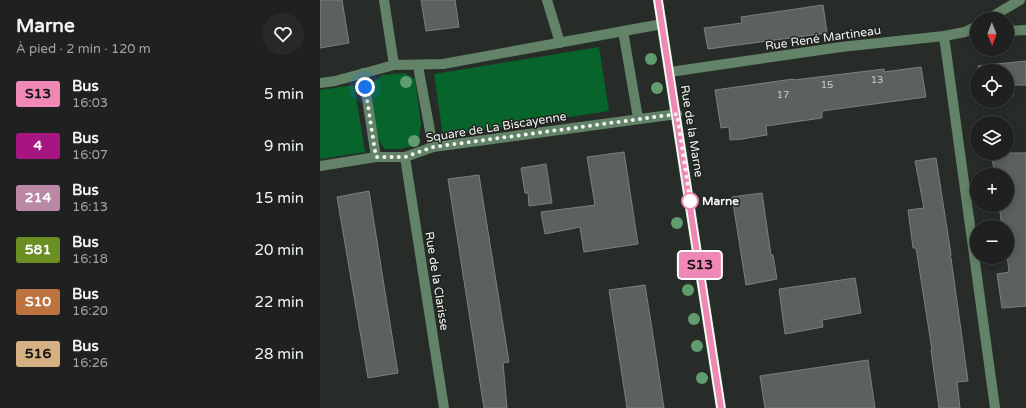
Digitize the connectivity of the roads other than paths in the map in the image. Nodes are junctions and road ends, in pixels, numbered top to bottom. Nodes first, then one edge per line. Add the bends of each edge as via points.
1 (384, 0) edge
2 (547, 0) edge
3 (658, 0) edge
4 (1020, 0) edge
5 (1000, 12) edge
6 (662, 24) junction
7 (970, 30) edge
8 (1026, 30) edge
9 (1014, 31) edge
10 (623, 32) junction
11 (966, 32) junction
12 (970, 32) edge
13 (944, 36) junction
14 (560, 44) junction
15 (394, 65) junction
16 (418, 66) junction
17 (670, 72) junction
18 (363, 73) junction
19 (320, 83) edge
20 (677, 114) junction
21 (638, 118) junction
22 (433, 147) junction
23 (376, 157) junction
24 (405, 157) junction
25 (320, 166) edge
26 (444, 408) edge
27 (721, 408) edge
28 (995, 408) edge

1 - 15 street
2 - 14 street
3 - 6 main road, Rue de la Marne
4 - 5 street
6 - 10 street
6 - 17 main road, Rue de la Marne
7 - 11 street, Rue René Martineau
8 - 9 street
10 - 14 street
10 - 21 street
11 - 12 street
11 - 13 street, Rue René Martineau
13 - 17 street, Rue René Martineau via 841,47
13 - 28 street
14 - 16 street
15 - 16 street
15 - 18 street
16 - 22 street
17 - 20 main road, Rue de la Marne
18 - 19 street
18 - 23 street
20 - 21 street, Square de La Biscayenne
20 - 27 main road, Rue de la Marne
21 - 22 street, Square de La Biscayenne
22 - 24 street, Square de La Biscayenne
23 - 24 street, Square de La Biscayenne
23 - 25 street, Square de La Biscayenne
24 - 26 street, Rue de la Clarisse

